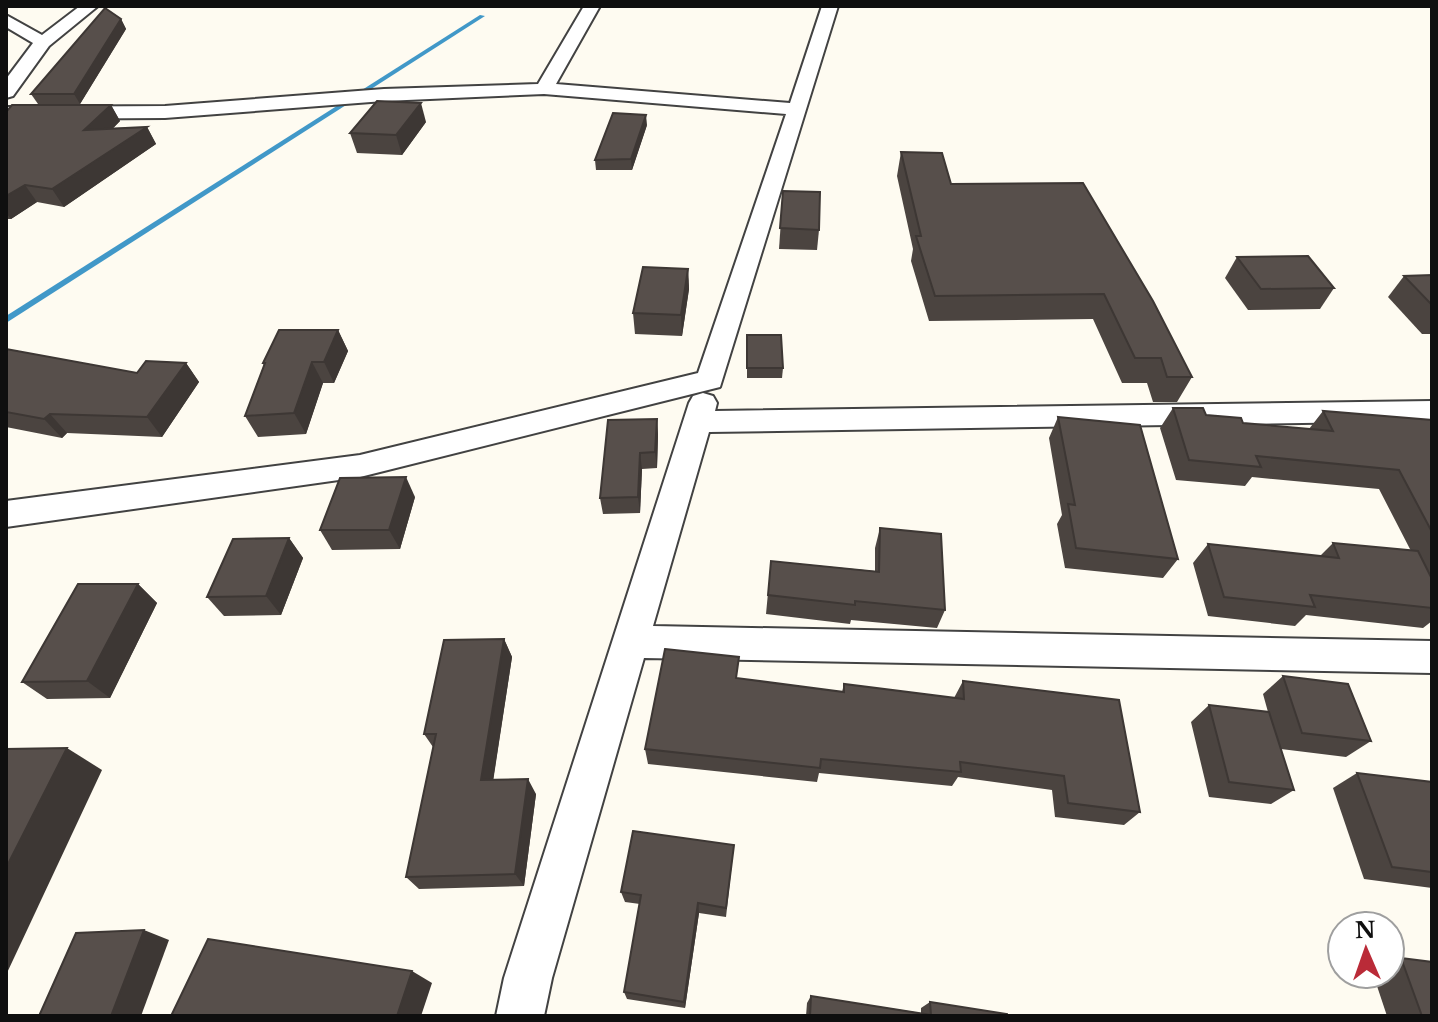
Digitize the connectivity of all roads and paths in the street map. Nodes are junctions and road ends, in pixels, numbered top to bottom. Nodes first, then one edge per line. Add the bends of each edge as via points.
1 (90, 6) edge
2 (592, 6) edge
3 (830, 6) edge
4 (6, 20) edge
5 (43, 42) junction
6 (544, 89) junction
7 (6, 92) edge
8 (798, 109) junction
9 (6, 113) edge
10 (710, 380) junction
11 (1432, 411) edge
12 (697, 422) junction
13 (6, 514) edge
14 (630, 642) junction
15 (1432, 657) edge
16 (520, 1016) edge

1 - 5 street
2 - 6 street
3 - 8 street
4 - 5 street
5 - 7 street
6 - 8 street
6 - 9 street via 165,112
8 - 10 street
10 - 12 street
10 - 13 street via 360,466
11 - 12 street
12 - 14 street
14 - 15 street
14 - 16 street

